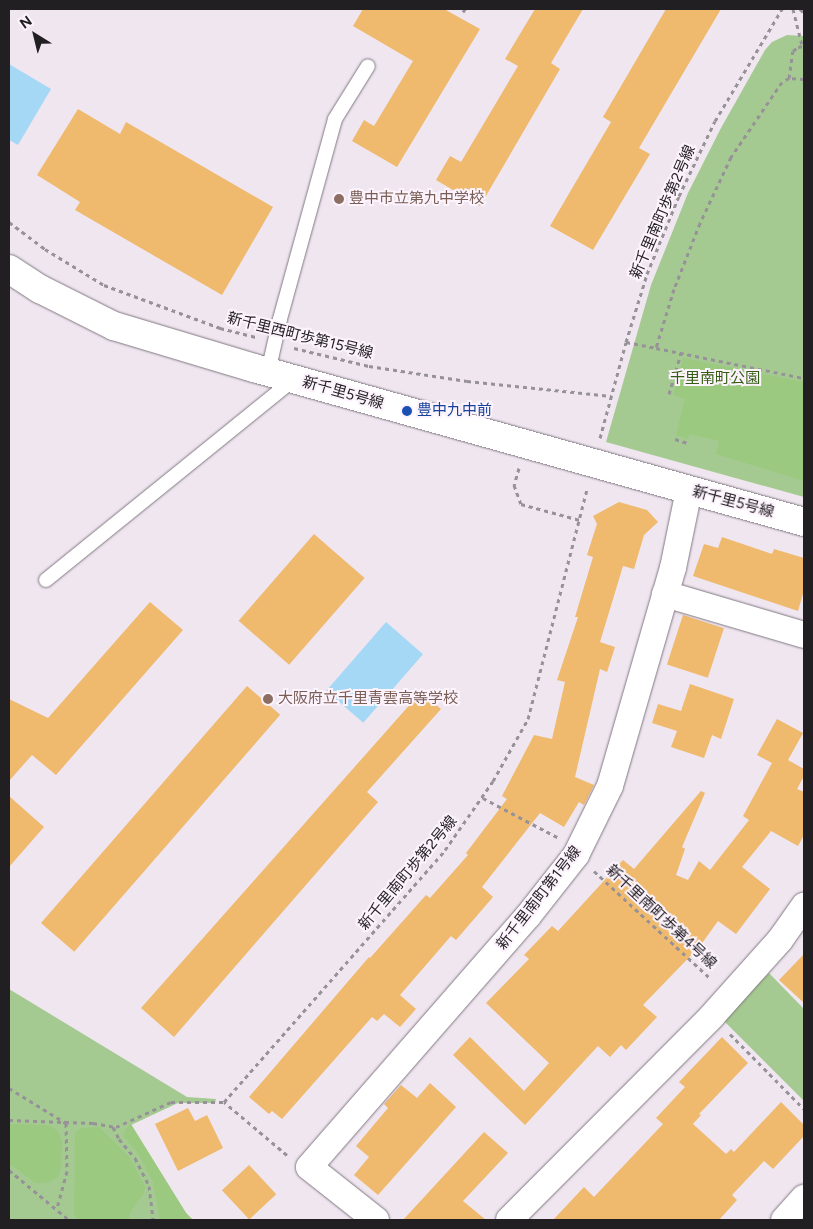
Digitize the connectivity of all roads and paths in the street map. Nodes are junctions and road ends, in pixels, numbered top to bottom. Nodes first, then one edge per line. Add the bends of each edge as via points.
1 (782, 9) edge
2 (793, 9) edge
3 (800, 9) edge
4 (804, 14) edge
5 (803, 46) edge
6 (368, 66) dead end
7 (790, 78) junction
8 (804, 79) edge
9 (9, 222) edge
10 (9, 269) edge
11 (275, 342) junction
12 (626, 342) junction
13 (656, 348) junction
14 (681, 353) junction
15 (268, 372) junction
16 (804, 378) edge
17 (295, 379) junction
18 (668, 394) dead end
19 (611, 396) junction
20 (600, 439) dead end
21 (675, 439) dead end
22 (687, 443) dead end
23 (520, 463) dead end
24 (587, 490) dead end
25 (689, 490) junction
26 (580, 520) junction
27 (804, 522) edge
28 (46, 580) dead end
29 (665, 594) junction
30 (804, 635) edge
31 (482, 798) junction
32 (576, 855) junction
33 (804, 906) edge
34 (730, 996) junction
35 (712, 1016) junction
36 (9, 1088) edge
37 (224, 1102) junction
38 (804, 1109) edge
39 (9, 1120) edge
40 (66, 1123) junction
41 (113, 1127) junction
42 (309, 1167) junction
43 (9, 1170) edge
44 (804, 1198) edge
45 (57, 1208) junction
46 (69, 1220) edge
47 (153, 1220) edge
48 (376, 1220) edge
49 (509, 1220) edge
50 (784, 1220) edge

1 - 12 path, 新千里南町歩第2号線 via 715,121 679,196 648,274
2 - 5 path
3 - 4 path
5 - 7 path via 793,51
6 - 11 lane via 335,119
7 - 8 path
7 - 13 path via 782,82 758,114 731,157 674,289
9 - 11 path, 新千里西町歩第15号線 via 45,249 104,285 220,328
10 - 15 street, 新千里5号線 via 40,289 114,326
11 - 15 lane
11 - 19 path, 新千里西町歩第15号線 via 369,366 467,381
12 - 13 path
12 - 19 path, 新千里南町歩第2号線
13 - 14 path
14 - 16 path
14 - 18 path
15 - 17 street, 新千里5号線
17 - 25 street, 新千里5号線
17 - 28 lane
19 - 20 path, 新千里南町歩第2号線
21 - 22 path
23 - 26 path via 514,485 521,504
24 - 26 path, 新千里南町歩第2号線
25 - 27 street, 新千里5号線
25 - 29 street, 新千里南町第1号線
26 - 31 path, 新千里南町歩第2号線 via 528,718
29 - 30 street
29 - 32 street, 新千里南町第1号線 via 610,786
31 - 32 path, 新千里南町歩第4号線 via 571,845
31 - 37 path, 新千里南町歩第2号線 via 445,850
32 - 34 path, 新千里南町歩第4号線
32 - 42 street, 新千里南町第1号線 via 528,916
33 - 34 street via 780,940
34 - 35 street
35 - 38 path
35 - 49 street
36 - 40 path
37 - 41 path via 171,1102
37 - 42 path via 297,1164
39 - 40 path
40 - 41 path via 93,1122
40 - 45 path via 67,1170
41 - 47 path via 150,1186
42 - 48 street
43 - 45 path
44 - 50 street
45 - 46 path

